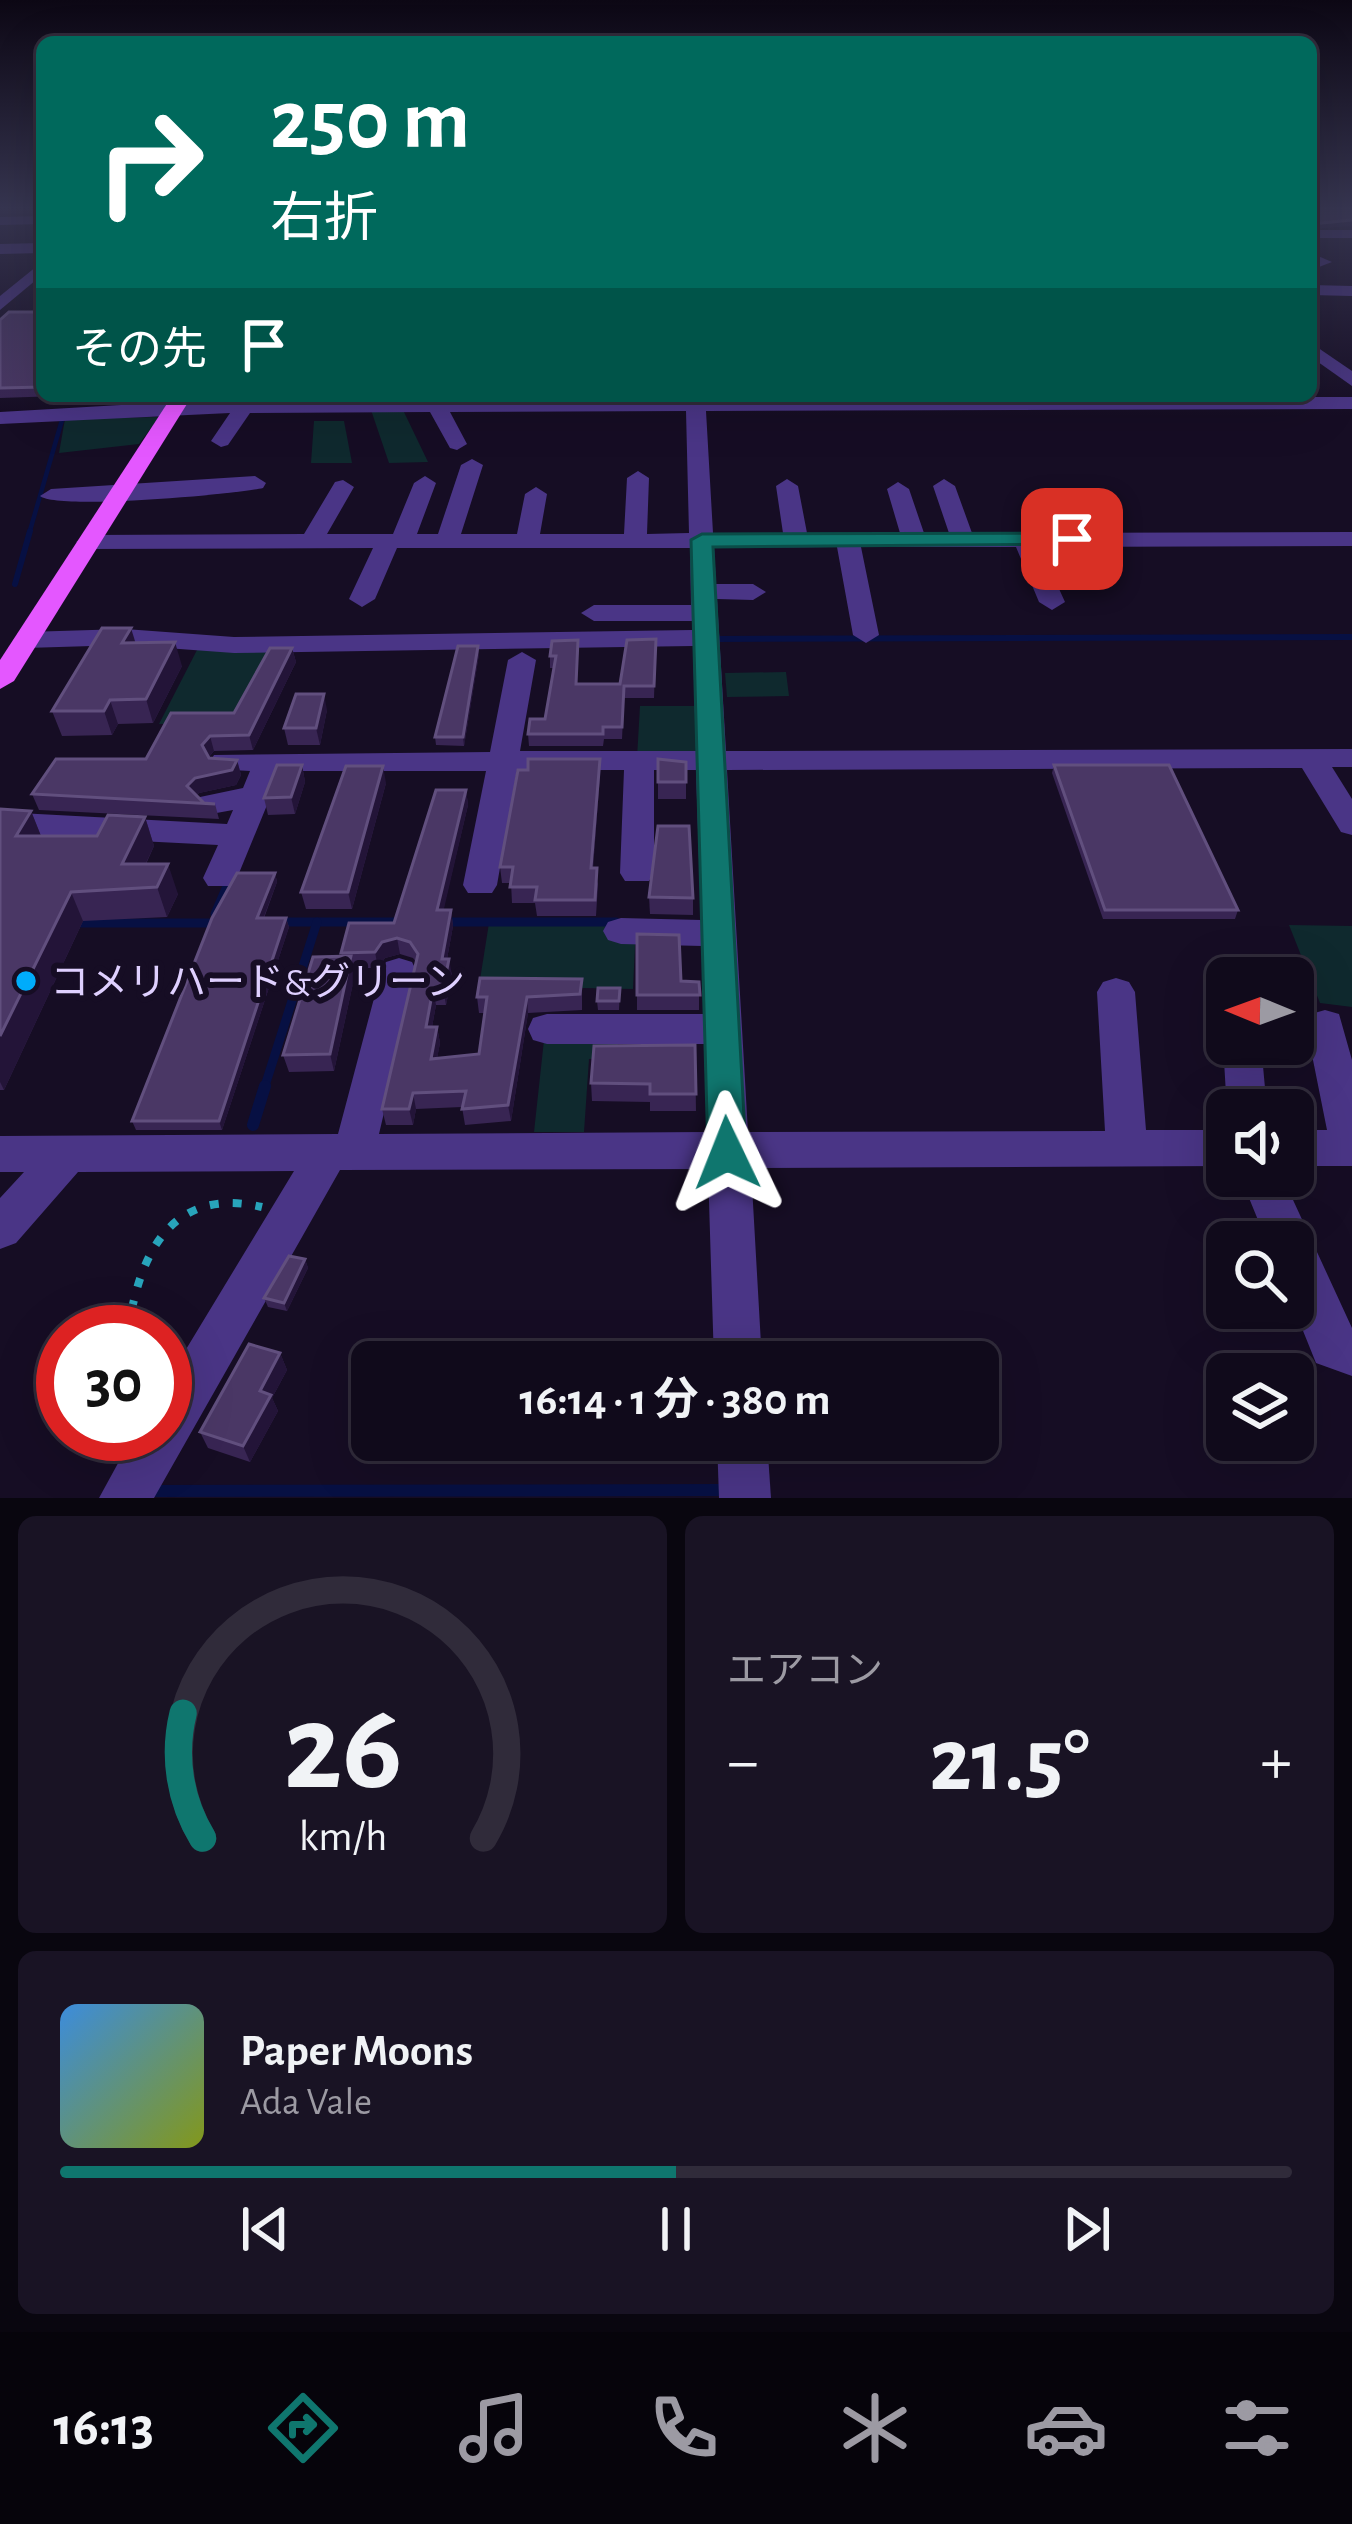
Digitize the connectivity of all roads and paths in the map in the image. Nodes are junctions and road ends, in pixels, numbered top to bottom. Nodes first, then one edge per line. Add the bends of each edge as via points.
1 (32, 277) edge
2 (0, 289) edge
3 (20, 289) junction
4 (36, 289) edge
5 (1317, 290) edge
6 (1352, 291) edge
7 (0, 305) edge
8 (1317, 349) edge
9 (1352, 349) edge
10 (1317, 354) edge
11 (1352, 380) edge
12 (609, 402) edge
13 (695, 402) edge
14 (1195, 402) edge
15 (178, 403) edge
16 (1352, 403) edge
17 (244, 406) junction
18 (436, 406) junction
19 (0, 418) edge
20 (221, 441) dead end
21 (457, 444) dead end
22 (472, 465) dead end
23 (638, 478) dead end
24 (255, 483) dead end
25 (425, 483) dead end
26 (944, 485) dead end
27 (787, 486) dead end
28 (343, 487) dead end
29 (898, 489) dead end
30 (119, 493) junction
31 (536, 494) dead end
32 (51, 496) dead end
33 (1352, 539) edge
34 (702, 540) junction
35 (796, 540) junction
36 (848, 540) junction
37 (914, 540) junction
38 (963, 540) junction
39 (1025, 540) junction
40 (447, 541) junction
41 (526, 541) junction
42 (635, 541) junction
43 (88, 542) junction
44 (311, 542) junction
45 (395, 542) junction
46 (753, 592) dead end
47 (362, 599) dead end
48 (1052, 602) dead end
49 (594, 613) dead end
50 (705, 614) junction
51 (866, 635) dead end
52 (10, 660) edge
53 (522, 660) dead end
54 (1311, 758) junction
55 (1352, 758) edge
56 (711, 760) junction
57 (639, 761) junction
58 (225, 762) edge
59 (503, 762) junction
60 (269, 764) junction
61 (255, 796) junction
62 (211, 804) edge
63 (0, 824) edge
64 (1352, 824) edge
65 (238, 835) junction
66 (637, 873) dead end
67 (220, 878) dead end
68 (480, 885) dead end
69 (621, 932) dead end
70 (718, 933) junction
71 (398, 972) dead end
72 (1116, 992) dead end
73 (1324, 1025) dead end
74 (547, 1029) dead end
75 (722, 1030) junction
76 (344, 1144) junction
77 (1206, 1148) edge
78 (1314, 1148) edge
79 (1352, 1148) edge
80 (1127, 1149) junction
81 (727, 1153) junction
82 (0, 1154) edge
83 (67, 1154) junction
84 (294, 1213) junction
85 (0, 1229) edge
86 (1314, 1301) edge
87 (133, 1305) edge
88 (737, 1341) edge
89 (1352, 1352) edge
90 (192, 1386) edge
91 (147, 1461) edge
92 (743, 1461) edge
93 (125, 1498) edge
94 (745, 1498) edge

1 - 3 street
2 - 3 street
3 - 4 street
3 - 7 street
5 - 6 street
8 - 9 street
10 - 11 street
12 - 18 street
13 - 34 street
14 - 16 street
15 - 17 street
15 - 19 street
15 - 30 main road
17 - 18 street
17 - 20 street
18 - 21 street
22 - 40 street
23 - 42 street
24 - 30 street
25 - 45 street
26 - 38 street
27 - 35 street
28 - 44 street
29 - 37 street
30 - 32 street
30 - 43 main road
31 - 41 street
33 - 39 street
34 - 35 street
34 - 42 street
34 - 50 street
35 - 36 street
36 - 37 street
36 - 51 street
37 - 38 street
38 - 39 street
39 - 48 street
40 - 41 street
40 - 45 street
41 - 42 street
43 - 44 street
43 - 52 main road
44 - 45 street
45 - 47 street
46 - 50 street
49 - 50 street
50 - 52 street via 234,645 125,637
50 - 56 street
53 - 59 street
54 - 55 street
54 - 56 street
54 - 64 street
56 - 57 street
56 - 70 street
57 - 59 street
57 - 66 street
58 - 60 street
59 - 60 street
59 - 68 street
60 - 61 street
61 - 62 street
61 - 65 street
63 - 65 street
65 - 67 street
69 - 70 street
70 - 75 street
71 - 76 street
72 - 80 street
73 - 79 street
74 - 75 street
75 - 81 street
76 - 81 street
76 - 83 street
76 - 84 street
77 - 80 street
78 - 79 street
80 - 81 street
81 - 88 street
82 - 83 street
83 - 85 street
84 - 87 path via 228,1200 186,1212 136,1286
84 - 90 street
86 - 89 street via 1333,1346
91 - 93 street
92 - 94 street

